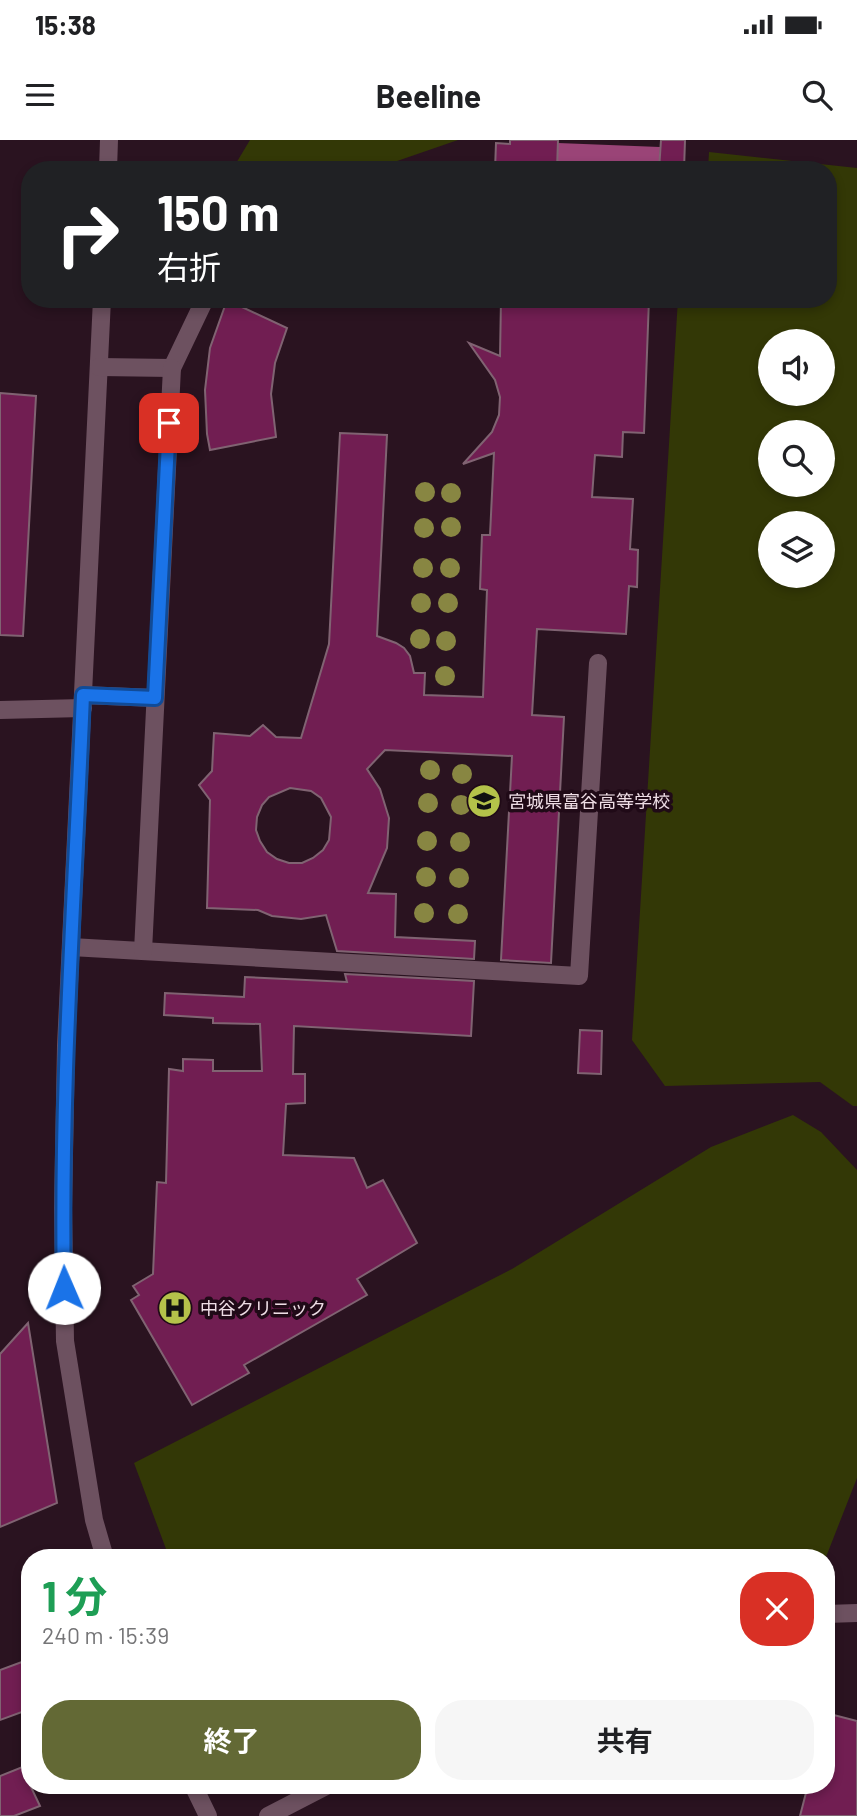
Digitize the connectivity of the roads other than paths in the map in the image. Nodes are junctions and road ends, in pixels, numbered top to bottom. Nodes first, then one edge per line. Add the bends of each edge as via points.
1 (109, 140) edge
2 (108, 161) edge
3 (102, 308) edge
4 (201, 308) edge
5 (99, 366) junction
6 (172, 368) junction
7 (598, 663) dead end
8 (155, 698) junction
9 (83, 701) junction
10 (0, 710) edge
11 (71, 947) junction
12 (143, 951) junction
13 (102, 1549) edge
14 (857, 1613) edge
15 (835, 1614) edge
16 (197, 1794) edge
17 (311, 1794) edge
18 (208, 1816) edge
19 (268, 1816) edge

1 - 2 street
3 - 5 street
4 - 6 street
5 - 6 street
5 - 9 street
6 - 8 street
7 - 12 street via 579,976
8 - 9 street
8 - 12 street
9 - 10 street
9 - 11 street
11 - 12 street
11 - 13 street via 63,1208 65,1341
14 - 15 street
16 - 18 street
17 - 19 street

